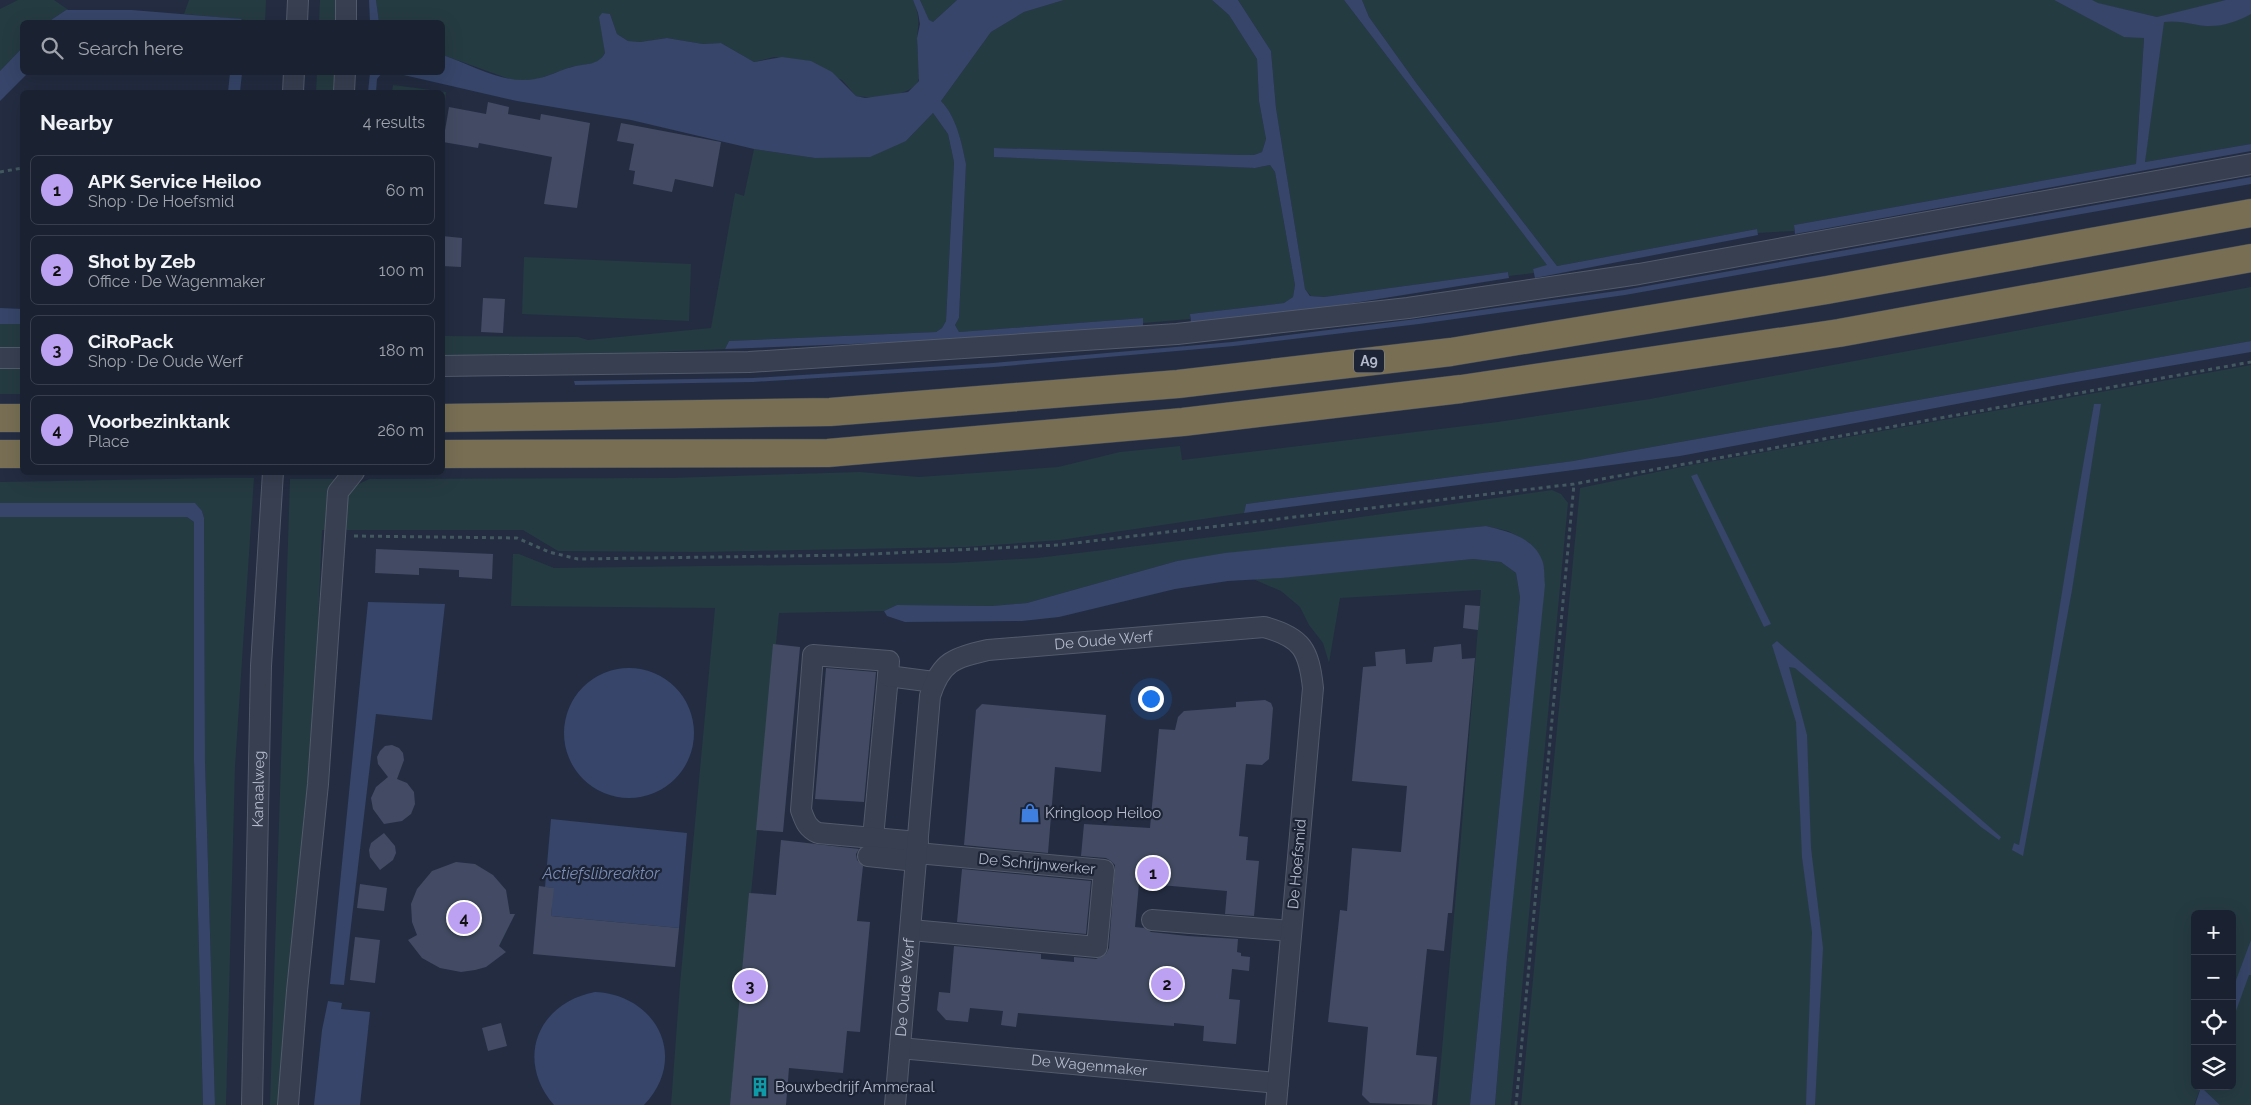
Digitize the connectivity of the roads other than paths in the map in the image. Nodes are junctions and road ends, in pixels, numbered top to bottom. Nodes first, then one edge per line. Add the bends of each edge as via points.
1 (298, 0) edge
2 (346, 0) edge
3 (297, 20) edge
4 (346, 20) edge
5 (294, 75) edge
6 (345, 75) edge
7 (293, 90) edge
8 (344, 90) edge
9 (2251, 164) edge
10 (2251, 213) edge
11 (2251, 258) edge
12 (0, 358) edge
13 (20, 358) edge
14 (445, 366) edge
15 (0, 418) edge
16 (20, 418) edge
17 (445, 418) edge
18 (0, 454) edge
19 (20, 454) edge
20 (445, 454) edge
21 (273, 475) edge
22 (352, 475) edge
23 (1284, 632) joint
24 (888, 676) junction
25 (934, 682) junction
26 (871, 847) junction
27 (917, 852) junction
28 (1152, 920) dead end
29 (911, 930) junction
30 (1292, 931) junction
31 (900, 1048) junction
32 (1278, 1083) junction
33 (252, 1105) edge
34 (288, 1105) edge
35 (895, 1105) edge
36 (1276, 1105) edge

1 - 3 street
2 - 4 street
5 - 7 street
6 - 8 street
9 - 14 street via 1639,274 1408,308 1177,334 749,362
10 - 17 highway, A9 via 1827,290 1451,352 1178,384 830,412
11 - 20 highway via 1839,333 1461,389 1183,422 828,453
12 - 13 street
15 - 16 highway
18 - 19 highway
21 - 33 street, Kanaalweg via 261,666
22 - 34 street via 338,492 318,784
23 - 25 street, De Oude Werf via 1264,627 988,650 966,655 945,665
23 - 30 street, De Hoefsmid via 1300,645 1310,665 1313,688
24 - 25 street
24 - 26 street
24 - 26 street via 890,662 813,655 801,810 810,829
25 - 27 street, De Oude Werf via 930,696
26 - 27 street
27 - 29 street, De Oude Werf
27 - 29 street, De Schrijnwerker via 1104,870 1097,947
28 - 30 street
29 - 31 street, De Oude Werf
30 - 32 street, De Hoefsmid
31 - 32 street, De Wagenmaker
31 - 35 street, De Oude Werf
32 - 36 street, De Hoefsmid

